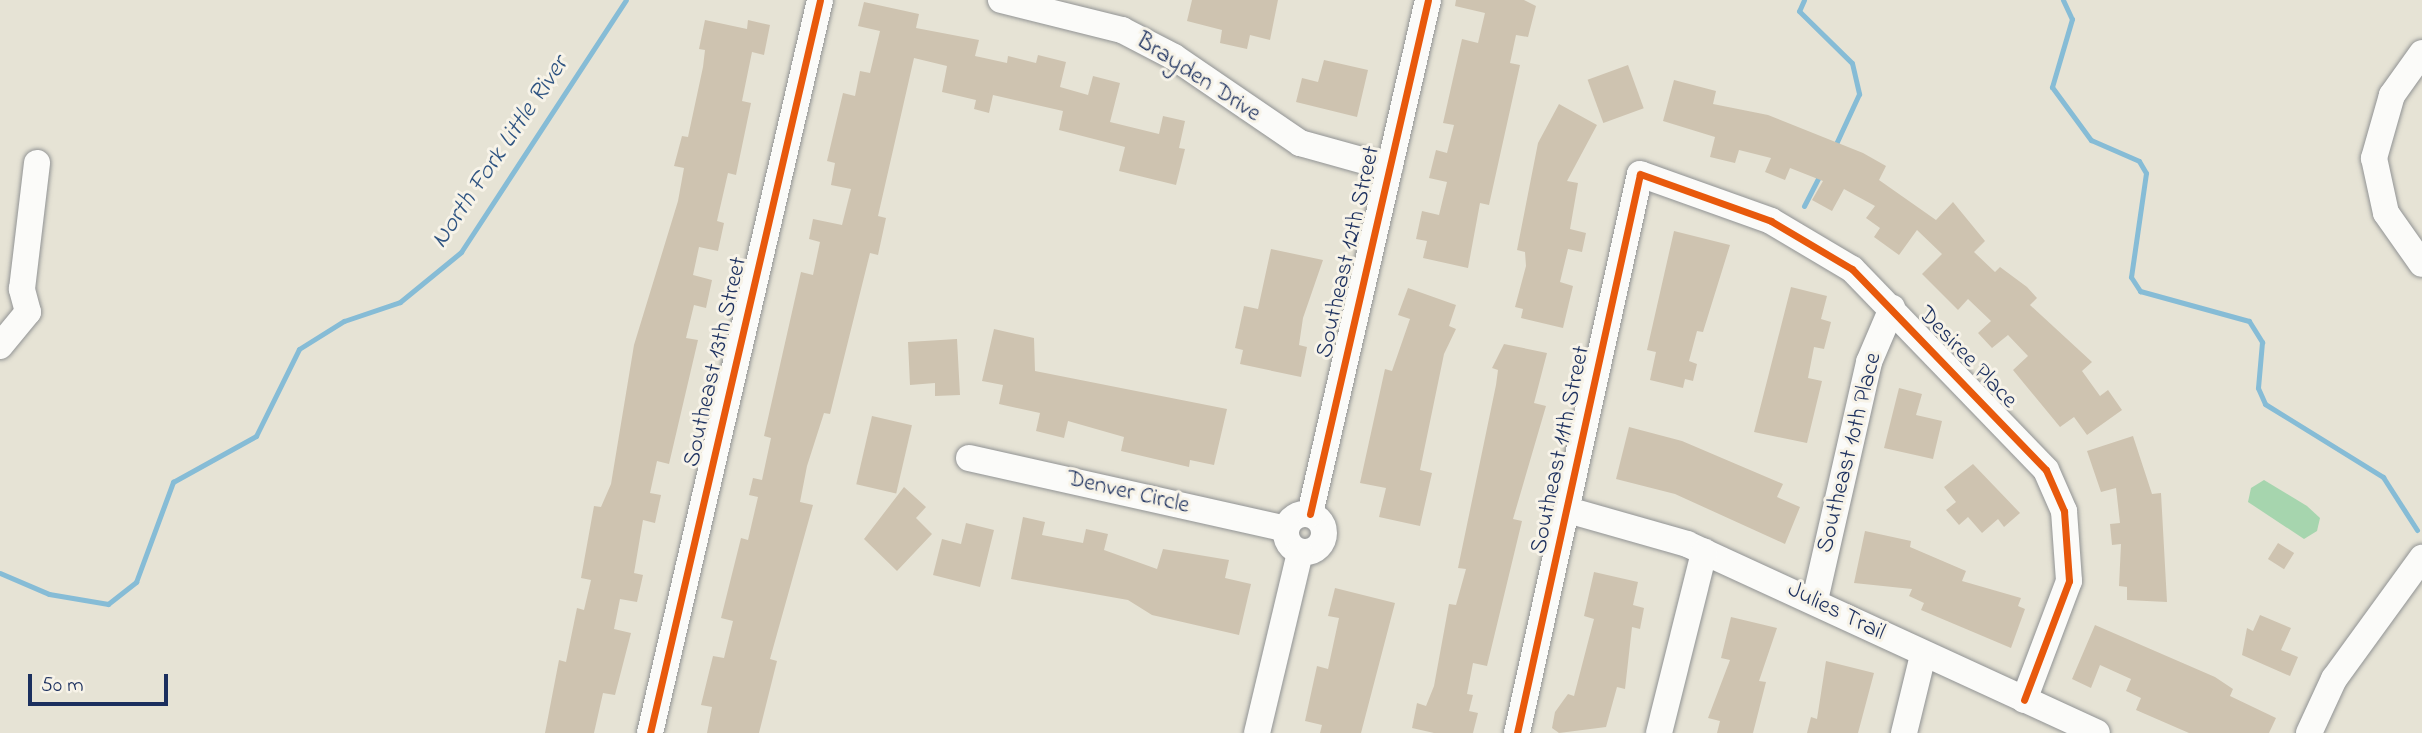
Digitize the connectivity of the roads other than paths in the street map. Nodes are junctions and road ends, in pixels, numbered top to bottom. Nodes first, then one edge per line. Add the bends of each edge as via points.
1 (820, 0) edge
2 (1001, 0) edge
3 (1428, 0) edge
4 (2422, 53) edge
5 (37, 163) dead end
6 (1390, 168) junction
7 (1640, 174) joint
8 (2422, 264) edge
9 (1892, 308) junction
10 (0, 346) edge
11 (969, 458) dead end
12 (1568, 510) junction
13 (1310, 514) junction
14 (1286, 529) junction
15 (1300, 552) junction
16 (1704, 552) junction
17 (2422, 558) edge
18 (1815, 600) junction
19 (1923, 655) junction
20 (2024, 699) junction
21 (650, 733) edge
22 (1257, 733) edge
23 (1517, 733) edge
24 (1660, 733) edge
25 (1904, 733) edge
26 (2097, 733) edge
27 (2309, 733) edge

1 - 21 street, Southeast 13th Street
2 - 6 street, Brayden Drive via 1122,30 1174,57 1300,143
3 - 6 street, Southeast 12th Street
4 - 8 street via 2392,95 2374,158 2386,213
5 - 10 street via 22,289 28,312
6 - 13 street, Southeast 12th Street
7 - 9 street, Desiree Place via 1805,239 1852,269
7 - 12 street, Southeast 11th Street
9 - 18 street, Southeast 10th Place via 1869,362
9 - 20 street, Desiree Place via 2029,448 2064,511 2070,562 2065,599
11 - 14 street, Denver Circle
12 - 16 street, Julies Trail
12 - 23 street, Southeast 11th Street
13 - 14 street via 1298,515
13 - 15 street via 1323,525 1324,540 1313,551
14 - 15 street via 1290,545
15 - 22 street
16 - 18 street, Julies Trail
16 - 24 street
17 - 27 street via 2339,671
18 - 19 street, Julies Trail
19 - 20 street, Julies Trail
19 - 25 street
20 - 26 street, Julies Trail

